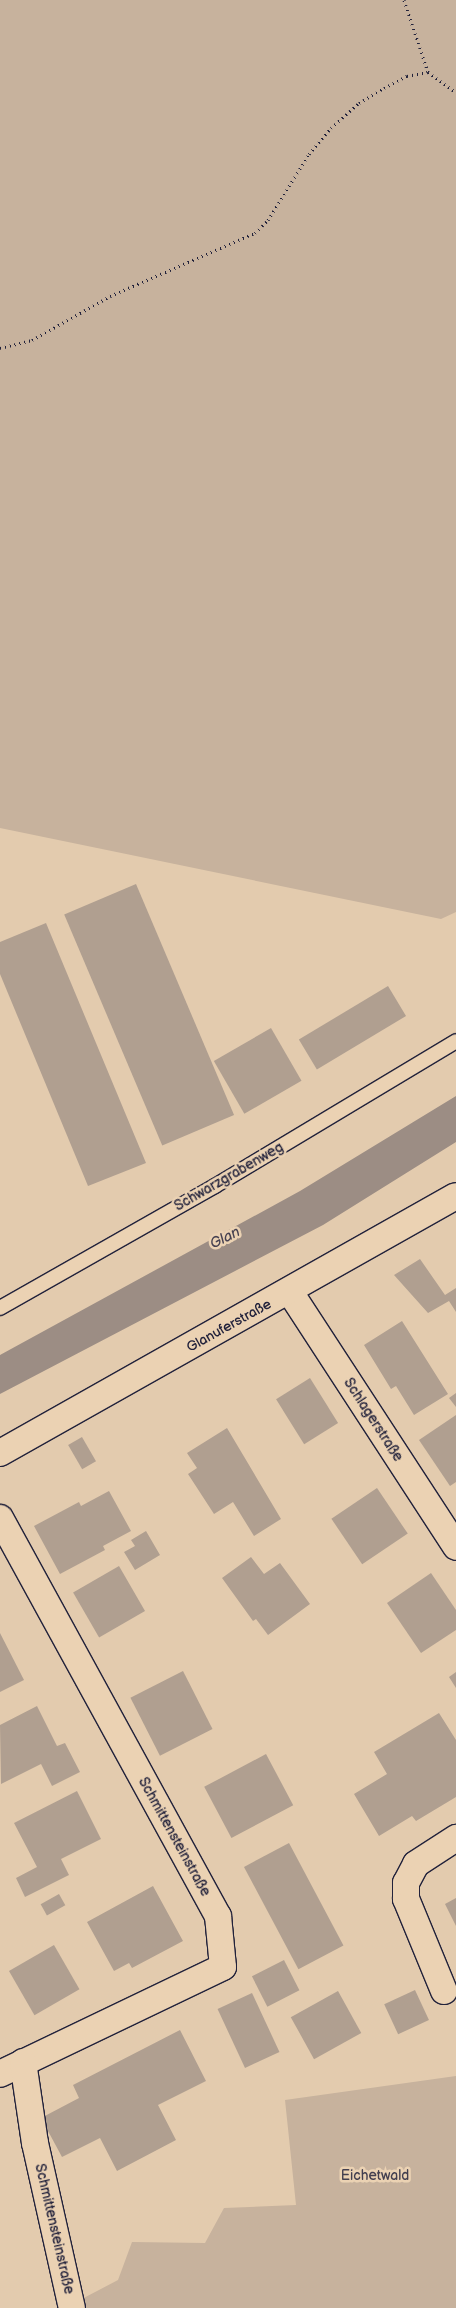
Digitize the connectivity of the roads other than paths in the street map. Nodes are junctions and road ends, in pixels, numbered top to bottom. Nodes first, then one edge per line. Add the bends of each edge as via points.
1 (456, 1041) edge
2 (456, 1196) edge
3 (290, 1292) junction
4 (0, 1308) edge
5 (0, 1453) edge
6 (0, 1518) edge
7 (456, 1548) edge
8 (456, 1838) edge
9 (444, 1991) dead end
10 (23, 2062) junction
11 (0, 2074) edge
12 (72, 2308) edge

1 - 4 lane, Schwarzgrabenweg via 215,1186
2 - 3 street, Glanuferstraße
3 - 5 street, Glanuferstraße
3 - 7 street, Schlagerstraße
6 - 10 street, Schmittensteinstraße via 218,1916 224,1967
8 - 9 street via 416,1864 406,1883 406,1899
10 - 11 street, Schmittensteinstraße
10 - 12 street, Schmittensteinstraße via 35,2143

